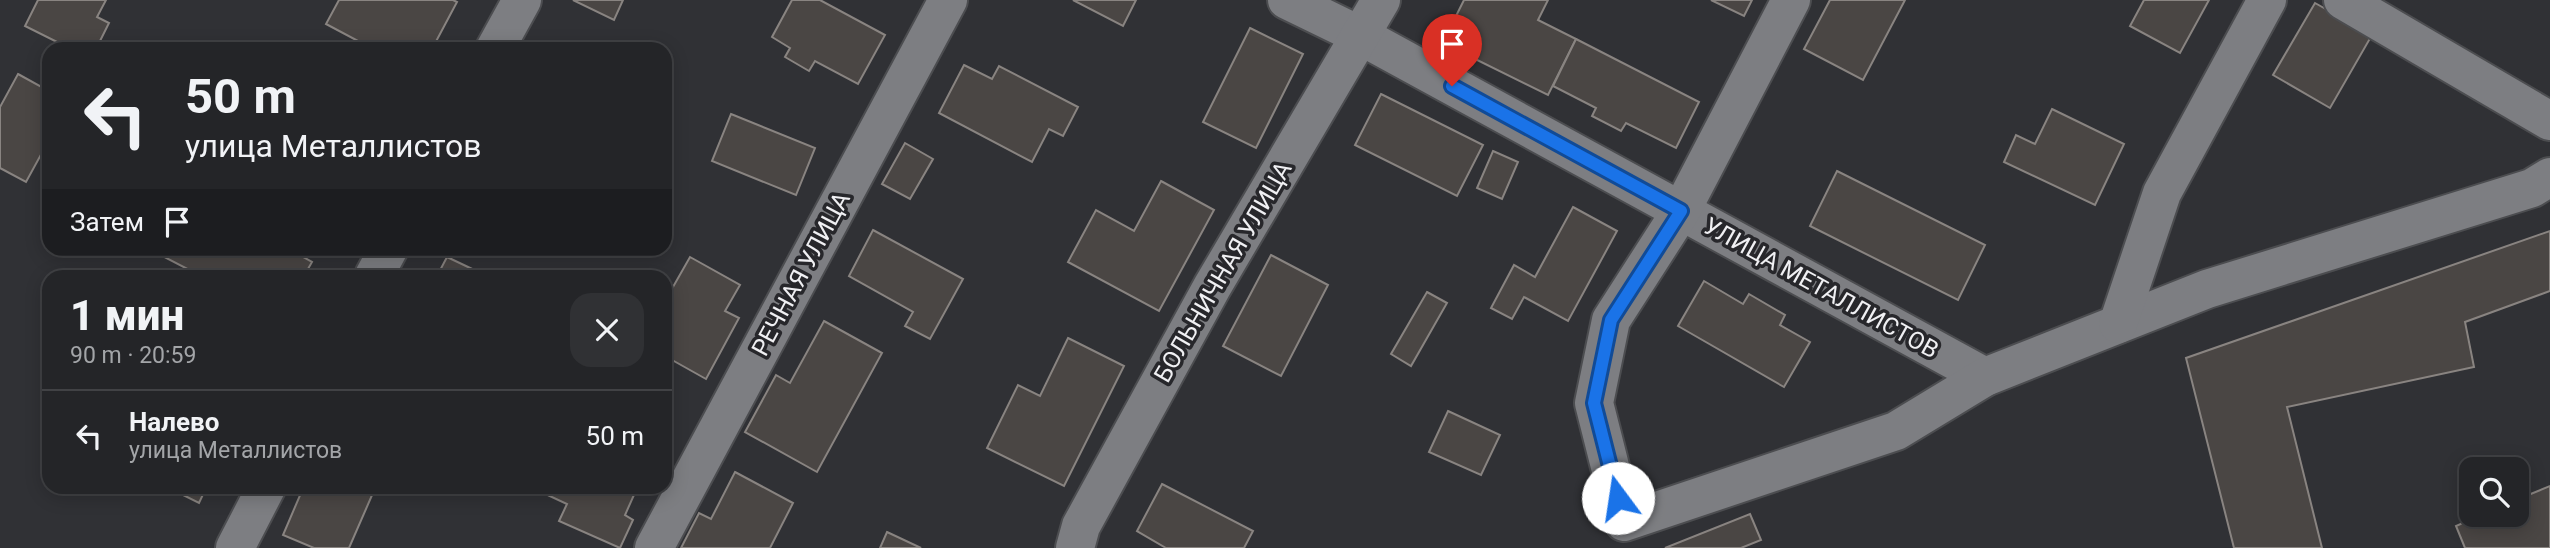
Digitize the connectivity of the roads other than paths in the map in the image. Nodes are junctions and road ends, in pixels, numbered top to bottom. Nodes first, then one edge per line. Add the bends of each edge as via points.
1 (522, 0) edge
2 (948, 0) edge
3 (1287, 0) edge
4 (1381, 0) edge
5 (1791, 0) edge
6 (2267, 0) edge
7 (2343, 0) edge
8 (1361, 36) junction
9 (499, 42) edge
10 (2550, 121) edge
11 (2550, 177) edge
12 (1681, 211) junction
13 (2118, 324) junction
14 (1985, 377) junction
15 (263, 494) edge
16 (235, 548) edge
17 (654, 548) edge
18 (1075, 548) edge

1 - 9 street
2 - 17 street, РЕЧНАЯ УЛИЦА
3 - 8 street, УЛИЦА МЕТАЛЛИСТОВ
4 - 8 street, БОЛЬНИЧНАЯ УЛИЦА
5 - 12 street
6 - 13 street via 2162,193
7 - 10 street
8 - 12 street, УЛИЦА МЕТАЛЛИСТОВ
8 - 18 street, БОЛЬНИЧНАЯ УЛИЦА via 1206,299 1081,526
11 - 13 street via 2532,188 2207,289
12 - 14 street, УЛИЦА МЕТАЛЛИСТОВ
12 - 14 street via 1611,320 1594,403 1624,522 1896,431
13 - 14 street
15 - 16 street

